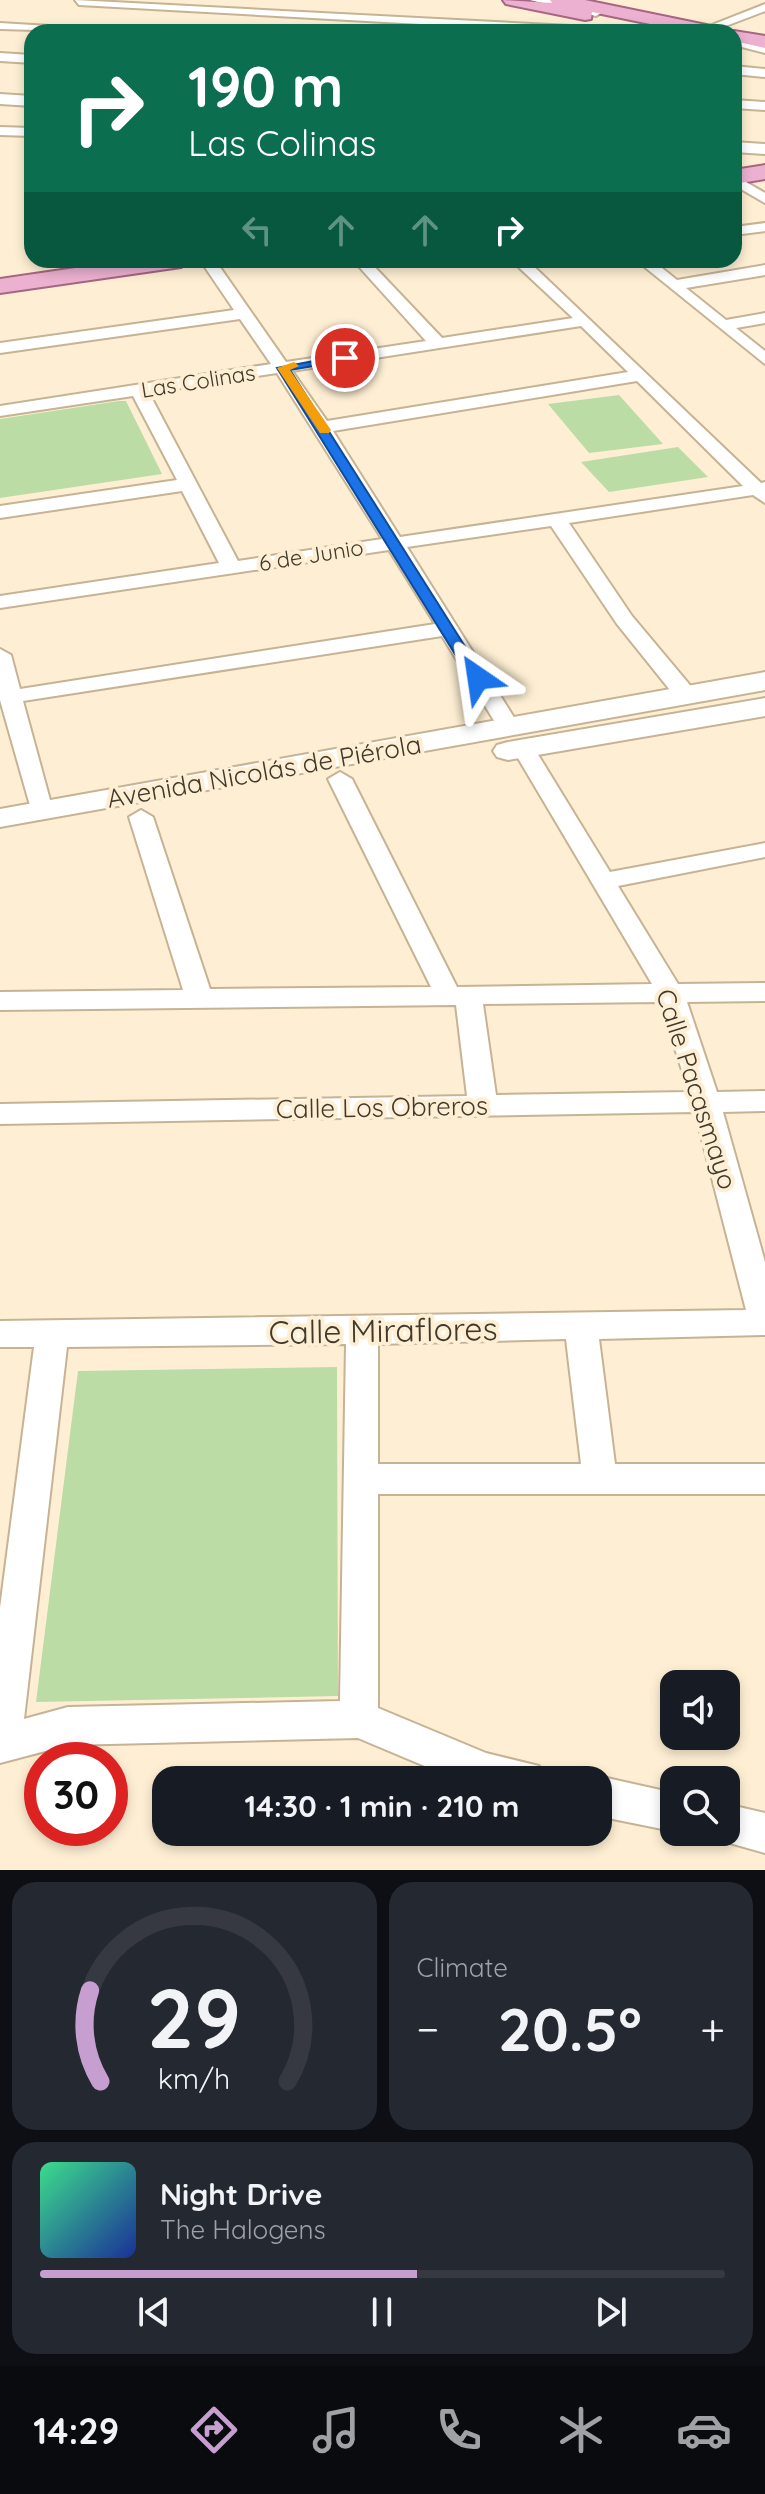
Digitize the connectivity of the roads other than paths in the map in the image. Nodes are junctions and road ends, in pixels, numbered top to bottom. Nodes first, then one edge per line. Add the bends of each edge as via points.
1 (345, 0) edge
2 (512, 0) edge
3 (537, 0) edge
4 (559, 0) edge
5 (80, 1) edge
6 (765, 7) edge
7 (69, 11) dead end
8 (331, 16) junction
9 (58, 20) dead end
10 (439, 22) edge
11 (54, 24) edge
12 (496, 24) edge
13 (596, 24) edge
14 (666, 24) edge
15 (671, 24) edge
16 (722, 24) edge
17 (0, 26) edge
18 (24, 28) edge
19 (742, 43) edge
20 (765, 48) edge
21 (0, 57) edge
22 (24, 58) edge
23 (742, 70) edge
24 (765, 71) edge
25 (0, 92) edge
26 (24, 94) edge
27 (0, 99) edge
28 (24, 100) edge
29 (742, 105) edge
30 (765, 106) edge
31 (0, 131) edge
32 (24, 132) edge
33 (742, 140) edge
34 (765, 141) edge
35 (742, 148) edge
36 (765, 149) edge
37 (765, 163) edge
38 (742, 167) edge
39 (765, 172) edge
40 (742, 176) edge
41 (742, 183) edge
42 (765, 199) edge
43 (765, 227) edge
44 (742, 230) edge
45 (57, 268) edge
46 (125, 268) edge
47 (212, 268) edge
48 (367, 268) edge
49 (527, 268) edge
50 (653, 268) edge
51 (765, 270) edge
52 (0, 276) edge
53 (674, 285) junction
54 (0, 286) edge
55 (242, 314) junction
56 (765, 318) edge
57 (585, 321) junction
58 (723, 325) junction
59 (437, 343) junction
60 (0, 348) edge
61 (765, 359) edge
62 (283, 368) junction
63 (641, 375) junction
64 (139, 390) junction
65 (0, 411) edge
66 (322, 427) junction
67 (190, 484) junction
68 (763, 491) edge
69 (0, 512) edge
70 (556, 518) junction
71 (394, 542) junction
72 (231, 567) junction
73 (0, 602) edge
74 (446, 629) junction
75 (0, 655) edge
76 (765, 681) edge
77 (686, 695) junction
78 (9, 697) junction
79 (765, 707) edge
80 (516, 738) junction
81 (340, 779) junction
82 (41, 811) junction
83 (141, 817) junction
84 (0, 818) edge
85 (0, 842) edge
86 (765, 850) edge
87 (603, 881) junction
88 (765, 992) edge
89 (458, 995) junction
90 (672, 996) junction
91 (199, 998) junction
92 (0, 1001) edge
93 (706, 1101) junction
94 (765, 1101) edge
95 (483, 1105) junction
96 (0, 1114) edge
97 (765, 1321) edge
98 (581, 1326) junction
99 (362, 1331) junction
100 (0, 1334) edge
101 (52, 1334) junction
102 (361, 1479) junction
103 (765, 1479) edge
104 (600, 1481) junction
105 (359, 1719) junction
106 (1, 1744) edge
107 (472, 1766) edge
108 (612, 1799) edge
109 (660, 1810) edge
110 (740, 1827) edge
111 (765, 1833) edge

1 - 8 street
2 - 13 main road
3 - 14 street
4 - 15 main road
5 - 7 street
5 - 8 street
6 - 16 street
8 - 10 street
9 - 11 street
10 - 12 street
17 - 18 street
19 - 20 main road
21 - 22 street
23 - 24 street
25 - 26 street
27 - 28 street
29 - 30 street
31 - 32 street
33 - 34 street
35 - 36 street
37 - 38 main road
39 - 40 main road
41 - 42 street
43 - 44 street
45 - 52 main road
46 - 54 main road
47 - 55 street, Calle Pacasmayo
48 - 59 street
49 - 57 street
50 - 53 street
51 - 53 street
53 - 58 street
55 - 60 street
55 - 62 street, Calle Pacasmayo
56 - 58 street
57 - 59 street, Las Colinas
57 - 63 street
58 - 61 street
59 - 62 street, Las Colinas
62 - 64 street, Las Colinas
62 - 66 street, Calle Pacasmayo
63 - 66 street
63 - 68 street
64 - 65 street, Las Colinas
64 - 67 street
66 - 71 street, Calle Pacasmayo
67 - 69 street
67 - 72 street
68 - 70 street, 6 de Junio
70 - 71 street, 6 de Junio
70 - 77 street via 624,620
71 - 72 street, 6 de Junio
71 - 74 street, Calle Pacasmayo
72 - 73 street, 6 de Junio
74 - 78 street
74 - 80 street, Calle Pacasmayo
75 - 78 street
76 - 77 street, Avenida Nicolás de Piérola
77 - 80 street, Avenida Nicolás de Piérola
78 - 82 street
79 - 80 street, Avenida Nicolás de Piérola
80 - 81 street, Avenida Nicolás de Piérola
80 - 82 street, Avenida Nicolás de Piérola
80 - 87 street, Calle Pacasmayo
81 - 83 street, Avenida Nicolás de Piérola
81 - 89 street
82 - 84 street, Avenida Nicolás de Piérola
83 - 85 street, Avenida Nicolás de Piérola
83 - 91 street
86 - 87 street
87 - 90 street, Calle Pacasmayo
88 - 90 street
89 - 90 street
89 - 91 street
89 - 95 street
90 - 93 street, Calle Pacasmayo
91 - 92 street
93 - 94 street, Calle Los Obreros
93 - 95 street, Calle Los Obreros
93 - 97 street, Calle Pacasmayo
95 - 96 street, Calle Los Obreros
97 - 98 street, Calle Miraflores
98 - 99 street, Calle Miraflores
98 - 104 street
99 - 101 street, Calle Miraflores
99 - 102 street
100 - 101 street, Calle Miraflores
101 - 106 street
102 - 104 street
102 - 105 street
103 - 104 street
105 - 106 street via 68,1726
105 - 107 street
108 - 109 street
110 - 111 street

